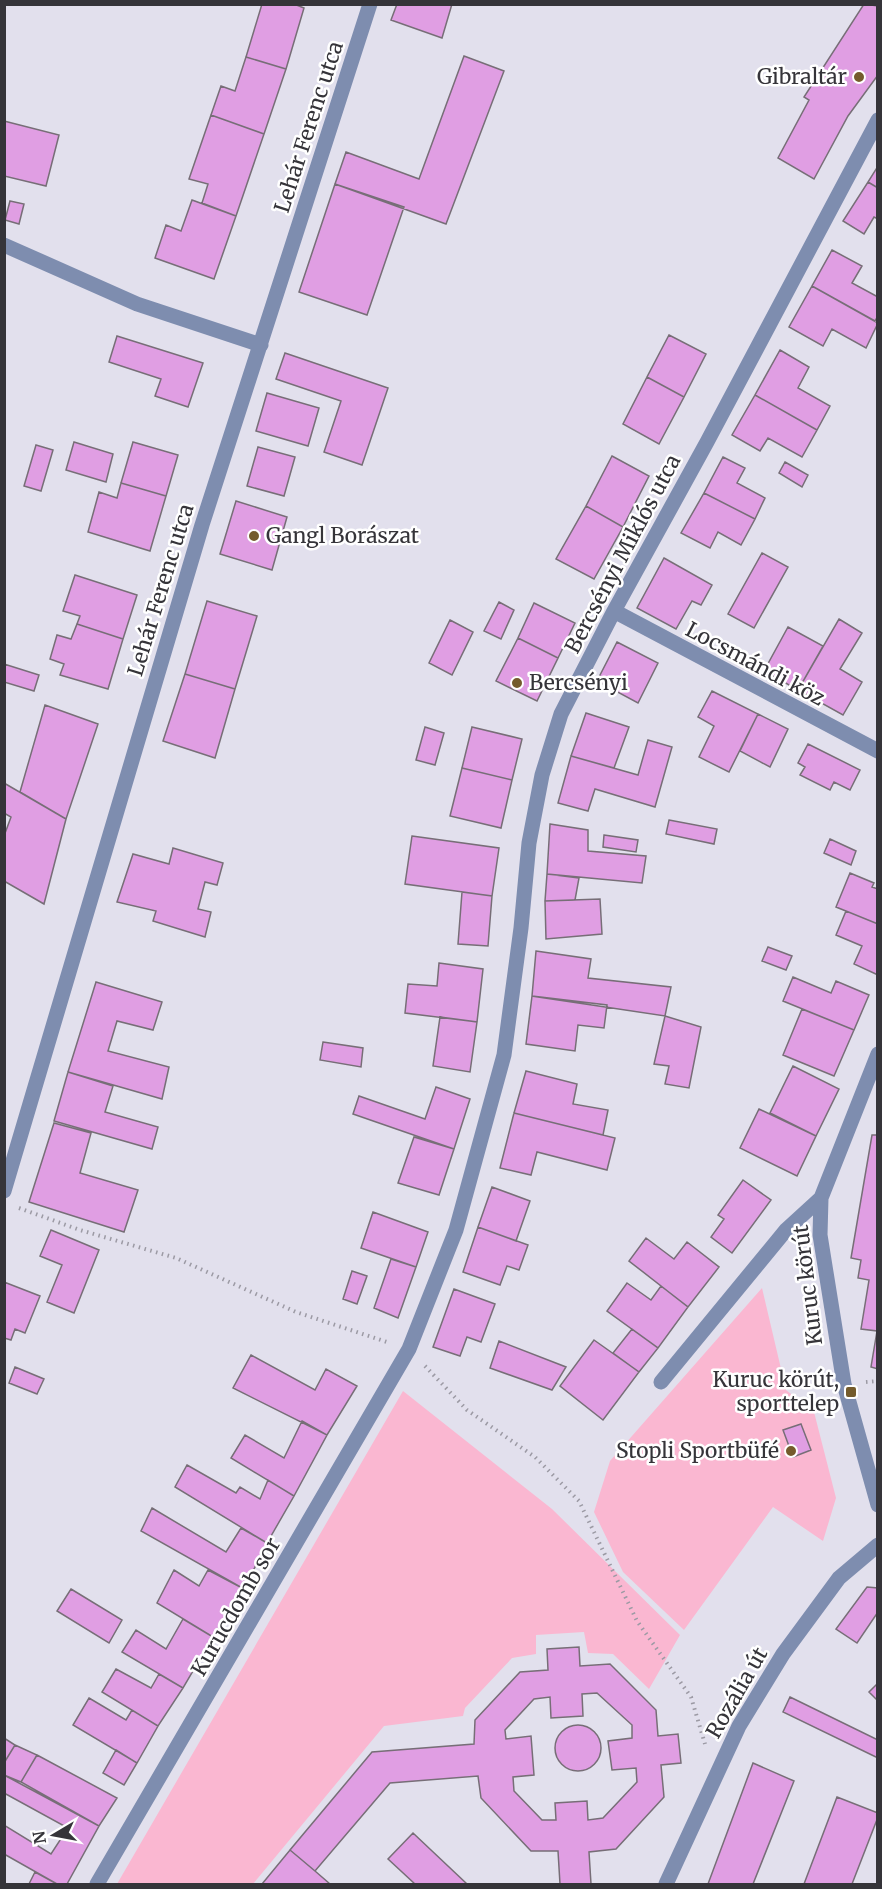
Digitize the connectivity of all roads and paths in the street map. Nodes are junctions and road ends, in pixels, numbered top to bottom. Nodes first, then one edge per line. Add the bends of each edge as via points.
1 (370, 4) edge
2 (878, 120) edge
3 (4, 246) edge
4 (261, 345) junction
5 (614, 611) junction
6 (878, 751) edge
7 (878, 1054) edge
8 (4, 1191) edge
9 (821, 1198) junction
10 (12, 1205) dead end
11 (409, 1349) junction
12 (662, 1382) dead end
13 (878, 1505) edge
14 (878, 1545) edge
15 (716, 1778) junction
16 (97, 1884) edge
17 (666, 1884) edge

1 - 4 street, Lehár Ferenc utca
2 - 5 street, Bercsényi Miklós utca
3 - 4 street via 137,304
4 - 8 street, Lehár Ferenc utca via 202,525
5 - 6 street, Locsmándi köz
5 - 11 street, Bercsényi Miklós utca via 561,714 542,775 529,843 522,928 504,1055 456,1230
7 - 9 street, Kuruc körút
9 - 12 street, Kuruc körút via 786,1230
9 - 13 street, Kuruc körút via 820,1235 837,1346 852,1421
10 - 11 path via 176,1258 296,1312
11 - 15 path via 467,1410 534,1457 579,1502 637,1621 691,1697
11 - 16 street, Kurucdomb sor
14 - 15 street, Rozália út via 839,1578 783,1654 739,1726
15 - 17 street, Rozália út

